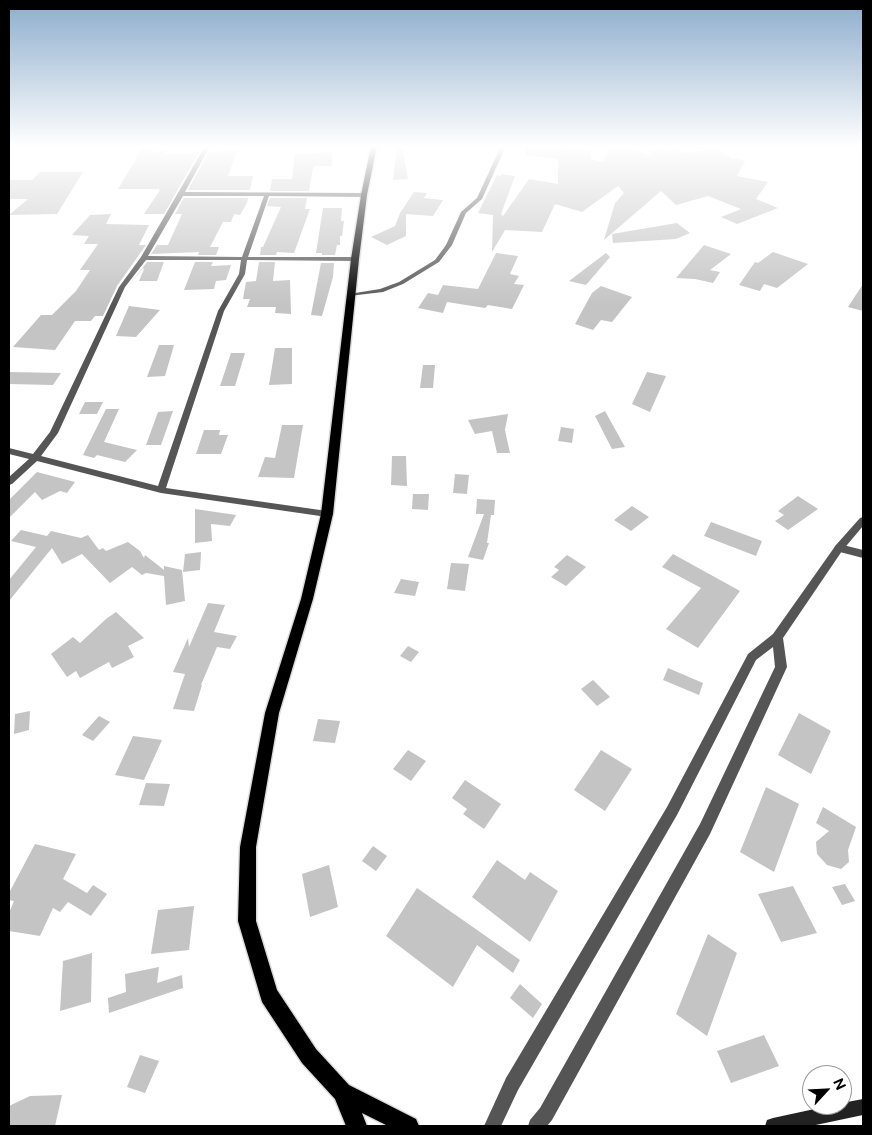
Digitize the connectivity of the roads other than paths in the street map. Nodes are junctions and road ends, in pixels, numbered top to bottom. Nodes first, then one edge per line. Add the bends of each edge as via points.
1 (178, 199) edge
2 (266, 199) edge
3 (363, 199) edge
4 (479, 199) edge
5 (144, 258) junction
6 (244, 259) junction
7 (355, 259) junction
8 (351, 295) junction
9 (9, 451) edge
10 (35, 458) junction
11 (9, 482) edge
12 (161, 490) junction
13 (327, 514) junction
14 (863, 520) edge
15 (839, 548) junction
16 (863, 554) edge
17 (777, 637) junction
18 (342, 1092) junction
19 (863, 1107) edge
20 (357, 1126) edge
21 (409, 1126) edge
22 (492, 1126) edge
23 (536, 1126) edge
24 (773, 1126) edge

1 - 5 street
2 - 6 street
3 - 7 main road
4 - 8 street via 464,212 449,245 437,261 381,291
5 - 6 street
5 - 10 street via 122,287 54,433
6 - 7 street
6 - 12 street via 242,274 221,311
7 - 8 main road
8 - 13 main road
9 - 10 street
10 - 11 street
10 - 12 street
12 - 13 street
13 - 18 main road via 307,599 272,713 248,847 247,921 269,995 309,1056
14 - 15 street
15 - 16 street
15 - 17 street
17 - 22 street via 752,657 672,811 512,1084
17 - 23 street via 781,667 705,829 546,1114
18 - 20 main road
18 - 21 main road
19 - 24 main road

